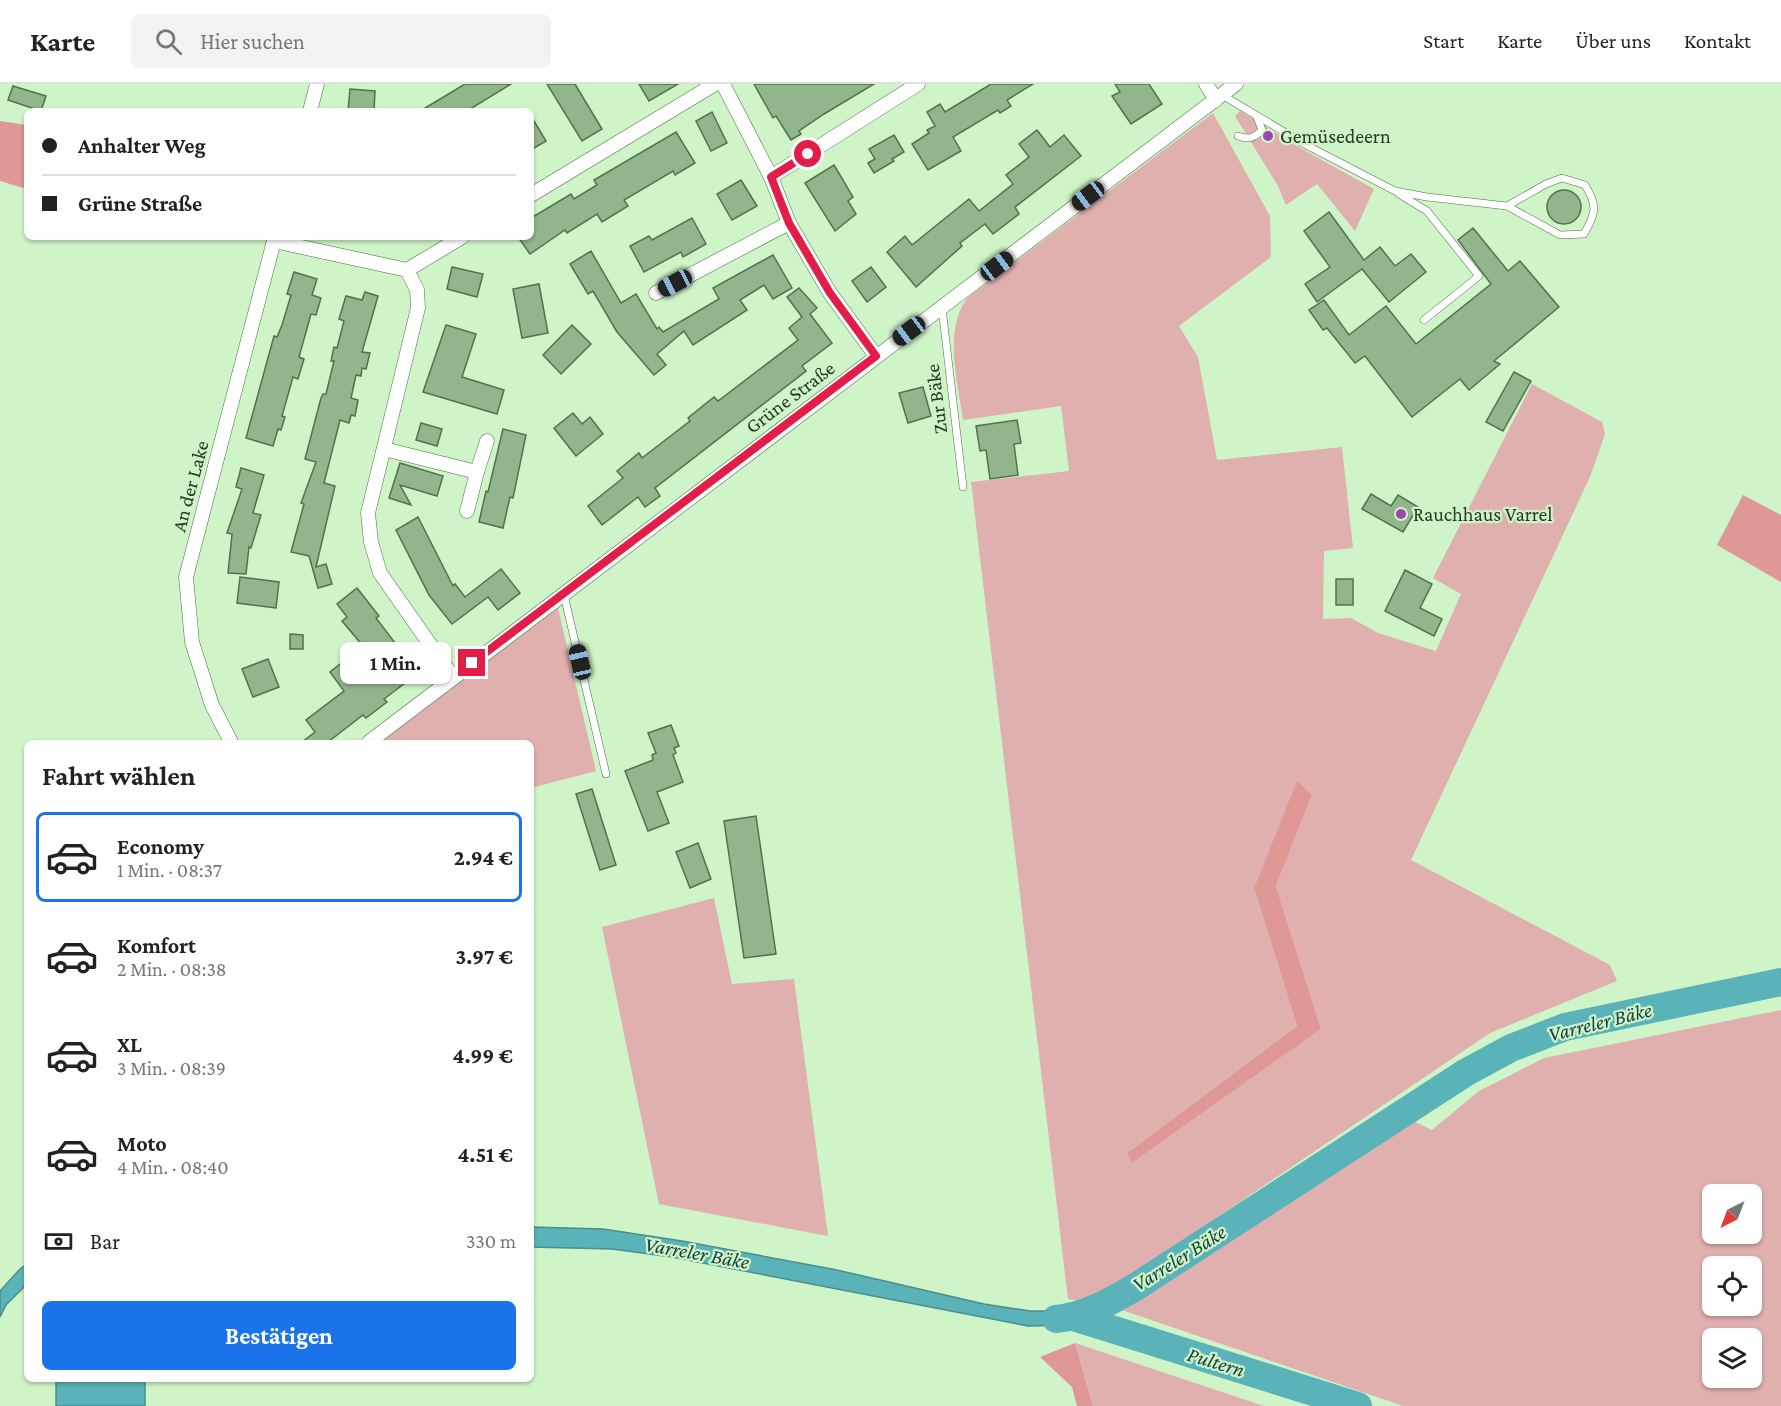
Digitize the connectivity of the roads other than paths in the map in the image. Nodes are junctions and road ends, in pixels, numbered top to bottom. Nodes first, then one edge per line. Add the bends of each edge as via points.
1 (317, 84) edge
2 (715, 84) edge
3 (723, 84) edge
4 (918, 84) edge
5 (1206, 84) edge
6 (1236, 84) edge
7 (1219, 98) junction
8 (311, 108) edge
9 (1254, 114) junction
10 (1238, 136) dead end
11 (771, 177) junction
12 (1395, 191) junction
13 (534, 193) edge
14 (1507, 206) junction
15 (789, 223) junction
16 (275, 240) edge
17 (279, 240) edge
18 (457, 240) edge
19 (407, 270) junction
20 (656, 293) dead end
21 (942, 307) junction
22 (1424, 320) dead end
23 (876, 356) junction
24 (488, 441) dead end
25 (384, 449) junction
26 (477, 472) junction
27 (963, 487) dead end
28 (467, 511) dead end
29 (564, 595) junction
30 (453, 677) junction
31 (230, 740) edge
32 (372, 740) edge
33 (606, 774) dead end

1 - 8 street
2 - 13 street
3 - 11 street
4 - 11 street
5 - 7 street
6 - 7 street, Grüne Straße
7 - 9 lane
7 - 21 street, Grüne Straße
9 - 10 lane via 1262,130 1255,137
9 - 12 lane
11 - 15 street
12 - 14 lane
12 - 22 lane via 1427,211 1479,276
14 - 14 lane via 1562,178 1585,185 1594,200 1593,217 1584,234 1560,235
15 - 20 street
15 - 23 street via 830,293
16 - 31 street, An der Lake via 186,578 192,642 212,705
17 - 19 street
18 - 19 street
19 - 25 street via 417,290 418,308
21 - 23 street, Grüne Straße
21 - 27 lane, Zur Bäke
23 - 29 street, Grüne Straße
24 - 26 street
25 - 26 street
25 - 30 street via 368,513 380,573
26 - 28 street
29 - 30 street, Grüne Straße
29 - 33 lane
30 - 32 street, Grüne Straße

